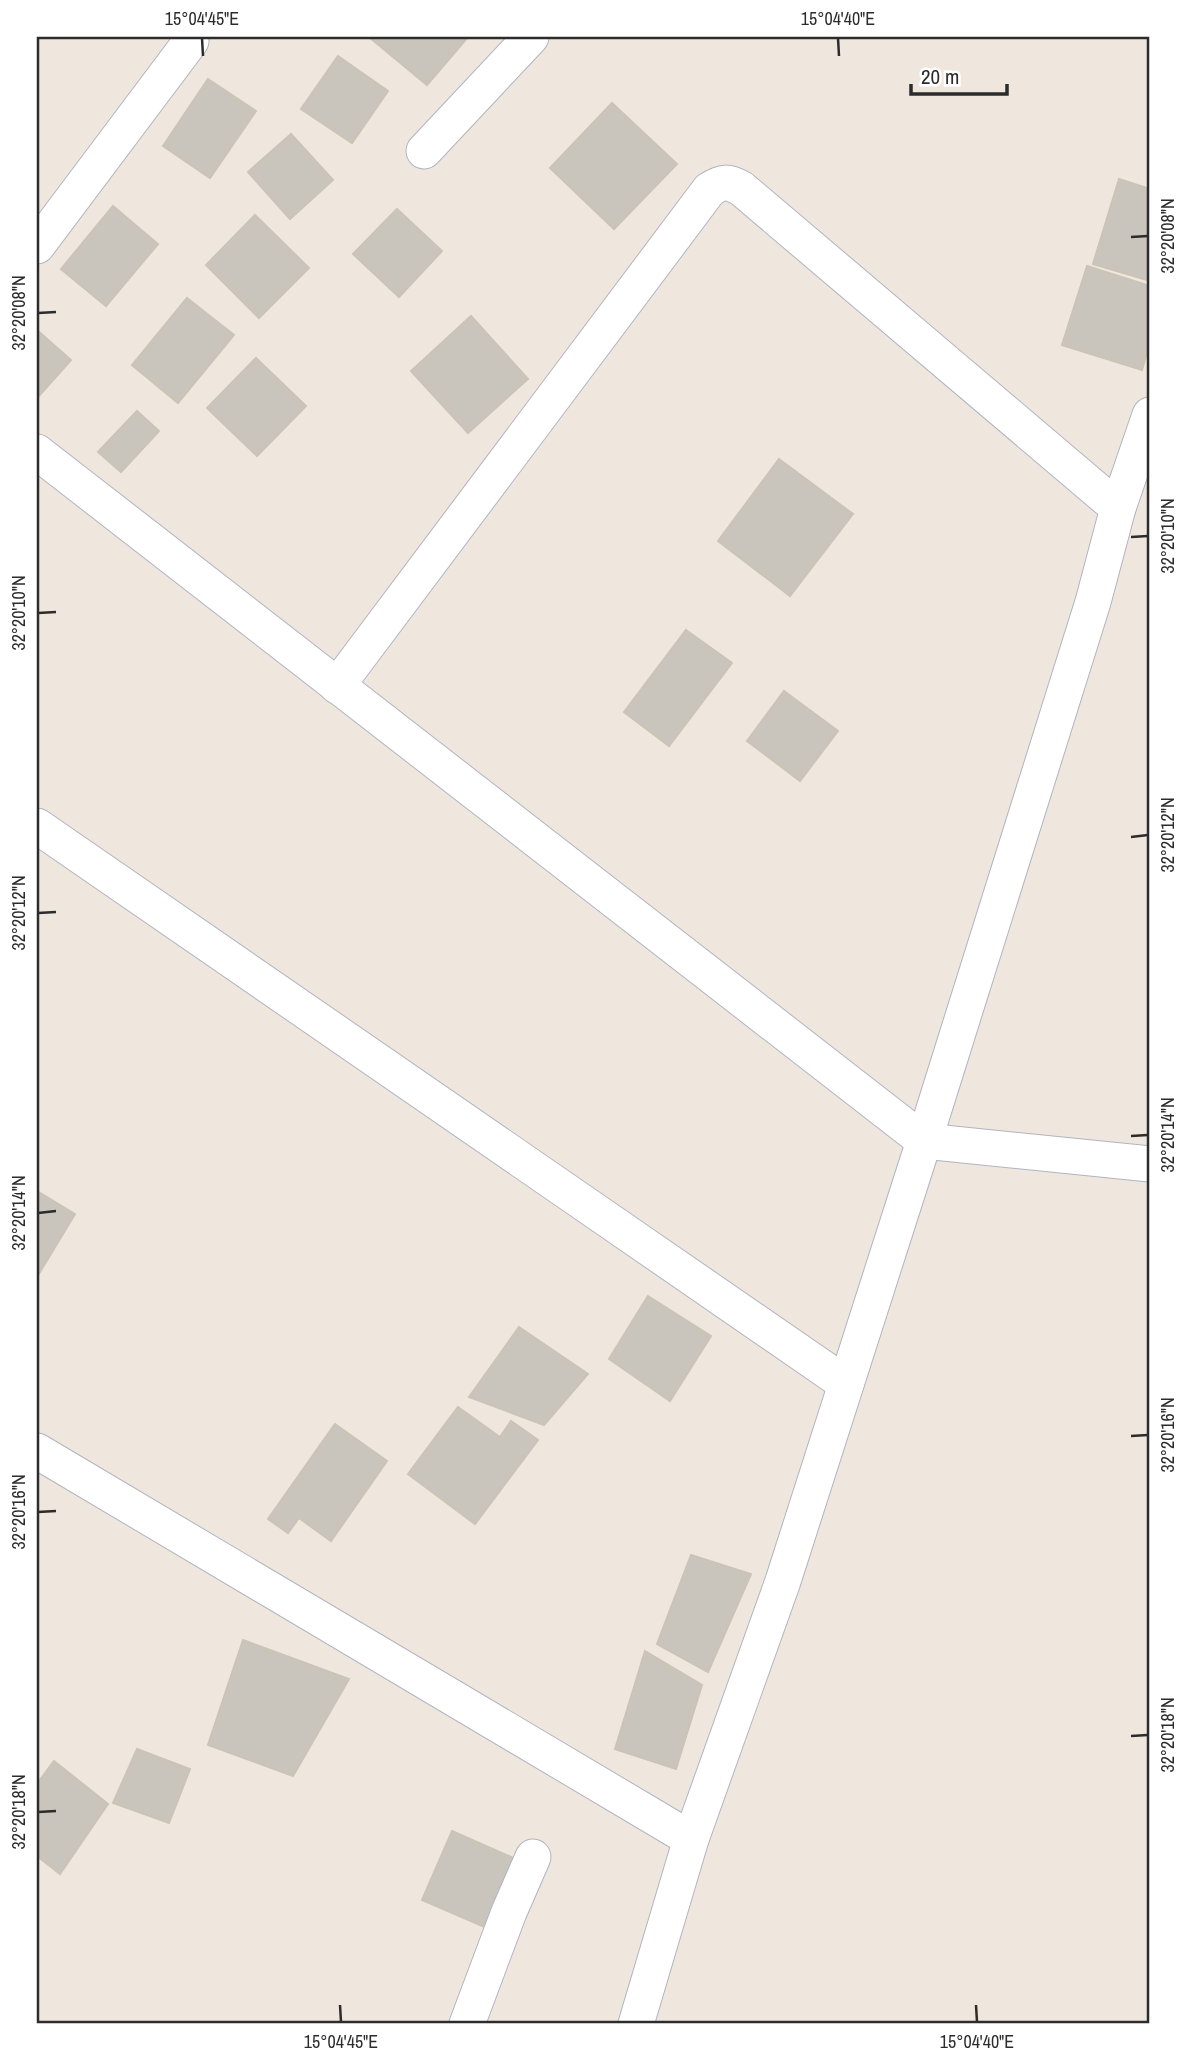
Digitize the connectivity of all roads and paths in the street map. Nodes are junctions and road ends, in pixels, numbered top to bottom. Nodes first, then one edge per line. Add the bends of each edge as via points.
1 (531, 37) edge
2 (191, 41) dead end
3 (424, 151) dead end
4 (37, 246) edge
5 (1150, 415) edge
6 (37, 452) edge
7 (1118, 508) junction
8 (337, 685) junction
9 (37, 826) edge
10 (924, 1142) junction
11 (1150, 1164) edge
12 (846, 1384) junction
13 (37, 1451) edge
14 (691, 1839) junction
15 (533, 1857) dead end
16 (467, 2024) edge
17 (636, 2024) edge

1 - 3 street
2 - 4 street
5 - 7 street
6 - 8 street
7 - 8 street via 742,190 730,182 719,183 709,190
7 - 10 street via 1093,603
8 - 10 street
9 - 12 street
10 - 11 street
10 - 12 street
12 - 14 street via 783,1581
13 - 14 street
14 - 17 street
15 - 16 street

